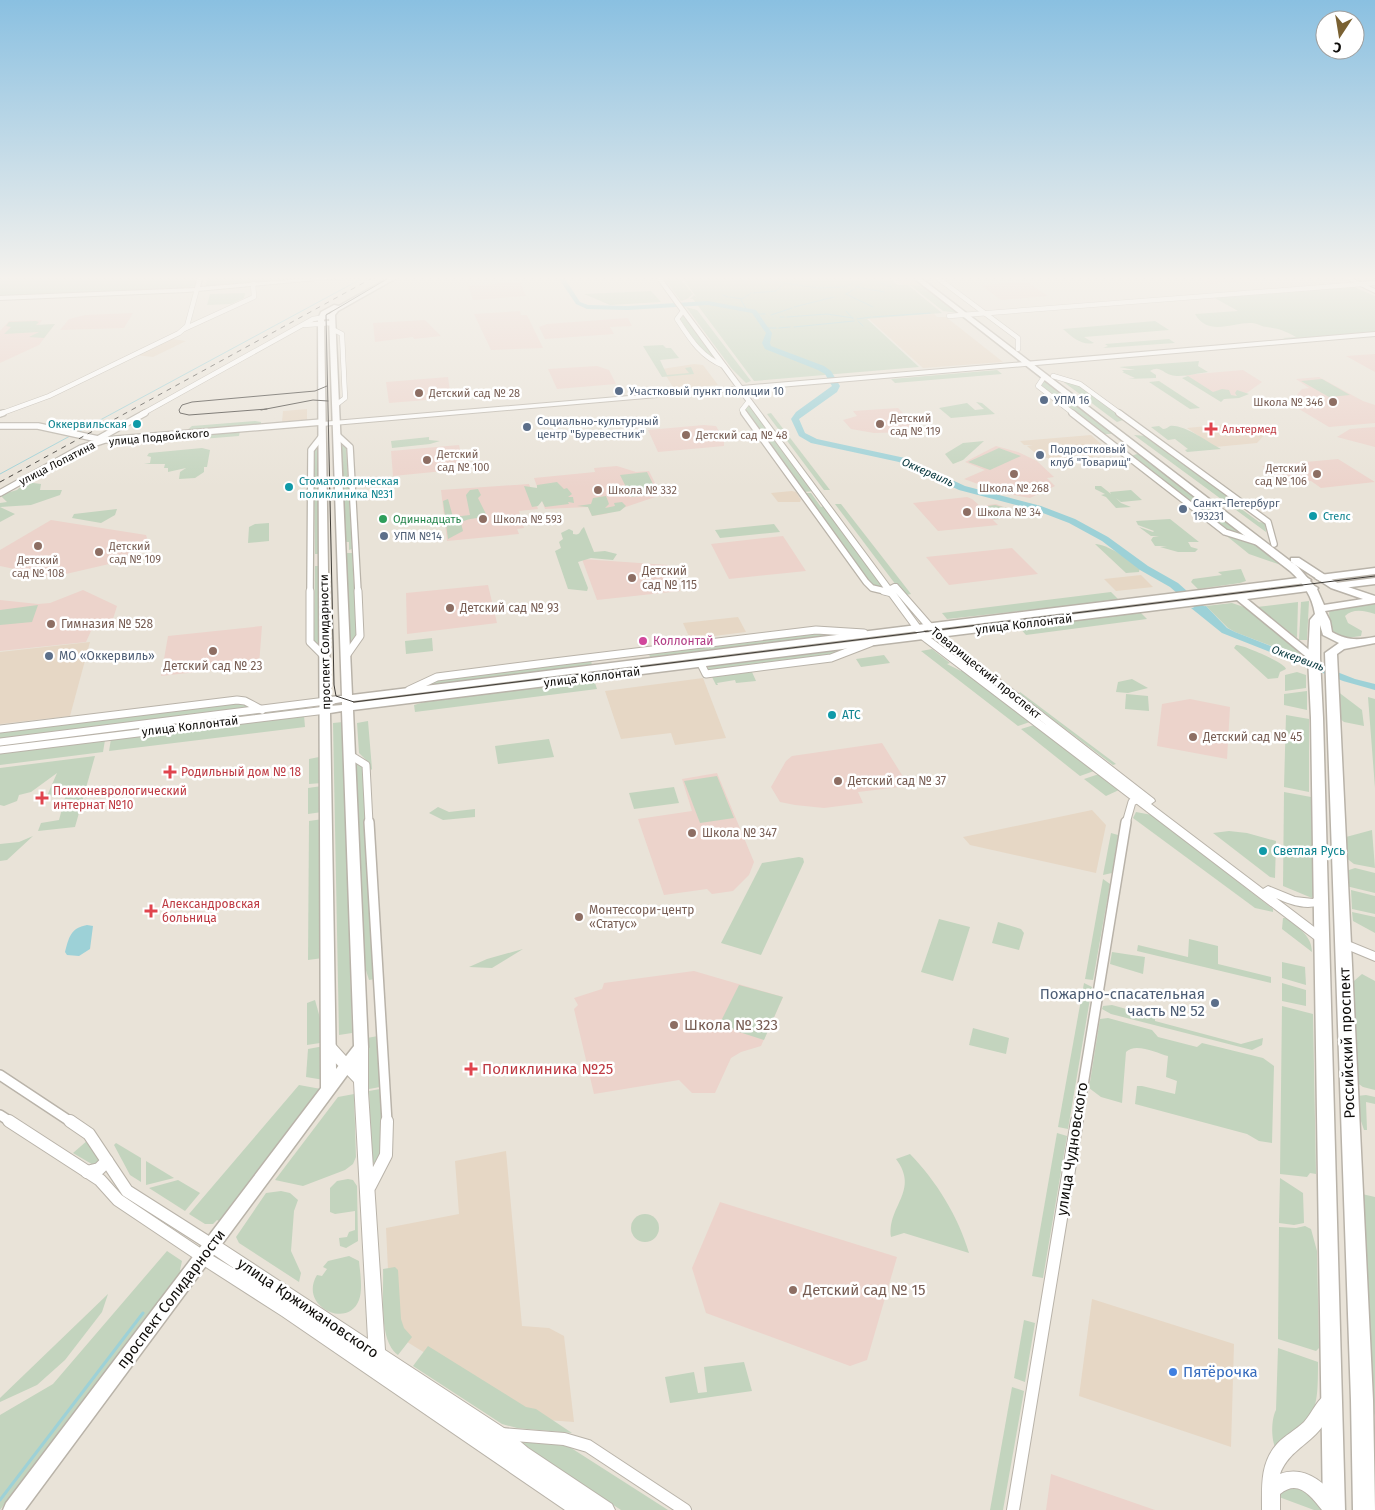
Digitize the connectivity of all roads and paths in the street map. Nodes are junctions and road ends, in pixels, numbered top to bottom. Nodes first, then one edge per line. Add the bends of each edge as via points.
1 (149, 346) edge
2 (264, 346) edge
3 (321, 346) edge
4 (333, 346) edge
5 (343, 346) edge
6 (696, 346) edge
7 (710, 346) edge
8 (711, 346) edge
9 (1008, 346) edge
10 (1015, 346) edge
11 (1227, 346) edge
12 (1018, 349) joint
13 (1031, 363) junction
14 (724, 366) junction
15 (344, 369) junction
16 (334, 370) junction
17 (1048, 376) junction
18 (742, 387) junction
19 (749, 401) junction
20 (336, 405) junction
21 (0, 415) edge
22 (336, 422) junction
23 (322, 423) junction
24 (0, 426) edge
25 (337, 435) junction
26 (322, 436) junction
27 (98, 440) junction
28 (0, 493) edge
29 (1260, 543) junction
30 (1375, 571) edge
31 (1320, 578) junction
32 (1306, 580) junction
33 (1375, 580) edge
34 (1357, 583) junction
35 (1335, 586) junction
36 (1313, 588) junction
37 (892, 593) junction
38 (1240, 598) junction
39 (1372, 598) edge
40 (1320, 612) junction
41 (928, 626) junction
42 (916, 628) junction
43 (937, 635) junction
44 (1288, 635) junction
45 (924, 637) junction
46 (868, 638) junction
47 (1375, 640) edge
48 (1314, 642) junction
49 (1355, 643) junction
50 (346, 656) junction
51 (326, 658) junction
52 (1314, 658) junction
53 (348, 703) junction
54 (326, 706) junction
55 (262, 710) junction
56 (0, 729) edge
57 (0, 742) edge
58 (0, 750) edge
59 (350, 755) junction
60 (1140, 797) junction
61 (1268, 890) junction
62 (1321, 898) junction
63 (1322, 936) junction
64 (1343, 946) junction
65 (1375, 958) edge
66 (1375, 962) edge
67 (329, 1047) junction
68 (361, 1047) junction
69 (348, 1066) junction
70 (0, 1075) edge
71 (361, 1080) junction
72 (329, 1088) junction
73 (0, 1114) edge
74 (106, 1161) junction
75 (87, 1172) junction
76 (368, 1190) junction
77 (208, 1251) junction
78 (372, 1359) junction
79 (1332, 1396) junction
80 (1362, 1405) junction
81 (1375, 1433) edge
82 (498, 1434) junction
83 (1271, 1490) junction
84 (13, 1510) edge
85 (581, 1510) edge
86 (606, 1510) edge
87 (685, 1510) edge
88 (1013, 1510) edge
89 (1270, 1510) edge
90 (1334, 1510) edge
91 (1364, 1510) edge

1 - 21 street via 24,409
2 - 27 street, улица Лопатина
3 - 23 main road, проспект Солидарности
4 - 16 main road, проспект Солидарности
5 - 15 street
6 - 14 street via 705,358
7 - 14 street, Товарищеский проспект
8 - 18 street, Товарищеский проспект
9 - 13 main road
10 - 12 main road
11 - 13 street
12 - 13 main road
13 - 17 main road
13 - 18 street, улица Подвойского
14 - 18 street, Товарищеский проспект
15 - 16 street
15 - 20 street via 345,398
16 - 20 main road, проспект Солидарности
17 - 29 main road
17 - 29 street via 1038,386 1225,532
17 - 31 main road
18 - 19 street, Товарищеский проспект
18 - 22 street, улица Подвойского
18 - 41 street, Товарищеский проспект
19 - 37 street, Товарищеский проспект
19 - 37 street via 742,410 866,582 872,588
20 - 22 main road, проспект Солидарности
22 - 23 street, улица Подвойского
22 - 25 main road, проспект Солидарности
23 - 26 main road, проспект Солидарности
23 - 27 street, улица Подвойского
24 - 27 street via 38,426
25 - 50 main road, проспект Солидарности
25 - 50 street via 350,447 360,636
26 - 51 main road, проспект Солидарности
26 - 51 street via 311,450 310,642
27 - 28 street, улица Лопатина
29 - 32 main road
30 - 31 main road
31 - 32 main road
31 - 35 main road
32 - 36 main road
32 - 41 main road, улица Коллонтай
33 - 34 main road
34 - 35 main road
34 - 39 main road via 1354,589
35 - 36 main road
35 - 39 main road
36 - 38 main road
36 - 40 main road
37 - 42 street, Товарищеский проспект
38 - 43 main road, улица Коллонтай
38 - 44 main road
39 - 40 main road
40 - 48 main road via 1315,620
40 - 49 main road via 1327,633
41 - 42 main road, улица Коллонтай
41 - 43 street, Товарищеский проспект
42 - 45 street, Товарищеский проспект
42 - 46 main road, улица Коллонтай
43 - 45 main road, улица Коллонтай
43 - 60 street, Товарищеский проспект
44 - 48 main road via 1301,642
44 - 52 main road
45 - 46 main road, улица Коллонтай
45 - 60 street, Товарищеский проспект
46 - 53 main road, улица Коллонтай via 701,664
46 - 53 main road, улица Коллонтай via 409,690
47 - 49 main road
48 - 52 main road
49 - 64 main road, Российский проспект via 1331,653
50 - 53 main road, проспект Солидарности
51 - 54 main road, проспект Солидарности
52 - 62 main road, Российский проспект
53 - 54 main road, улица Коллонтай
53 - 59 main road, проспект Солидарности
54 - 55 street, улица Коллонтай
54 - 58 street, улица Коллонтай
54 - 67 main road, проспект Солидарности
55 - 56 street via 237,700
55 - 57 street, улица Коллонтай
59 - 68 main road, проспект Солидарности
59 - 76 street via 366,765 388,1138 386,1155
60 - 61 street, Товарищеский проспект
60 - 63 street, Товарищеский проспект
60 - 88 street, улица Чудновского via 1132,802 1127,816
61 - 62 street via 1300,903 1316,903
61 - 63 street, Товарищеский проспект
62 - 63 main road, Российский проспект
63 - 64 main road
63 - 79 main road, Российский проспект
64 - 65 street
64 - 66 street
64 - 80 main road, Российский проспект
67 - 69 street
67 - 72 main road, проспект Солидарности
68 - 69 main road, проспект Солидарности
68 - 71 street, проспект Солидарности
69 - 71 street
69 - 72 main road, проспект Солидарности
70 - 74 street, улица Кржижановского via 89,1134
71 - 76 street, проспект Солидарности
72 - 77 main road, проспект Солидарности
73 - 75 street, улица Кржижановского
74 - 75 street via 98,1169
74 - 77 street, улица Кржижановского via 127,1191
75 - 77 street, улица Кржижановского via 100,1180 118,1200
76 - 78 street, проспект Солидарности
77 - 78 street, улица Кржижановского
77 - 84 main road, проспект Солидарности
78 - 82 street, улица Кржижановского
78 - 85 street, улица Кржижановского
79 - 83 street via 1311,1427 1284,1449 1276,1460 1271,1474
79 - 90 main road, Российский проспект
80 - 81 street, Российский проспект
80 - 91 main road, Российский проспект
82 - 86 street, улица Кржижановского via 522,1454
82 - 87 street via 576,1441
83 - 89 street
83 - 90 street, Российский проспект via 1284,1480 1303,1481

